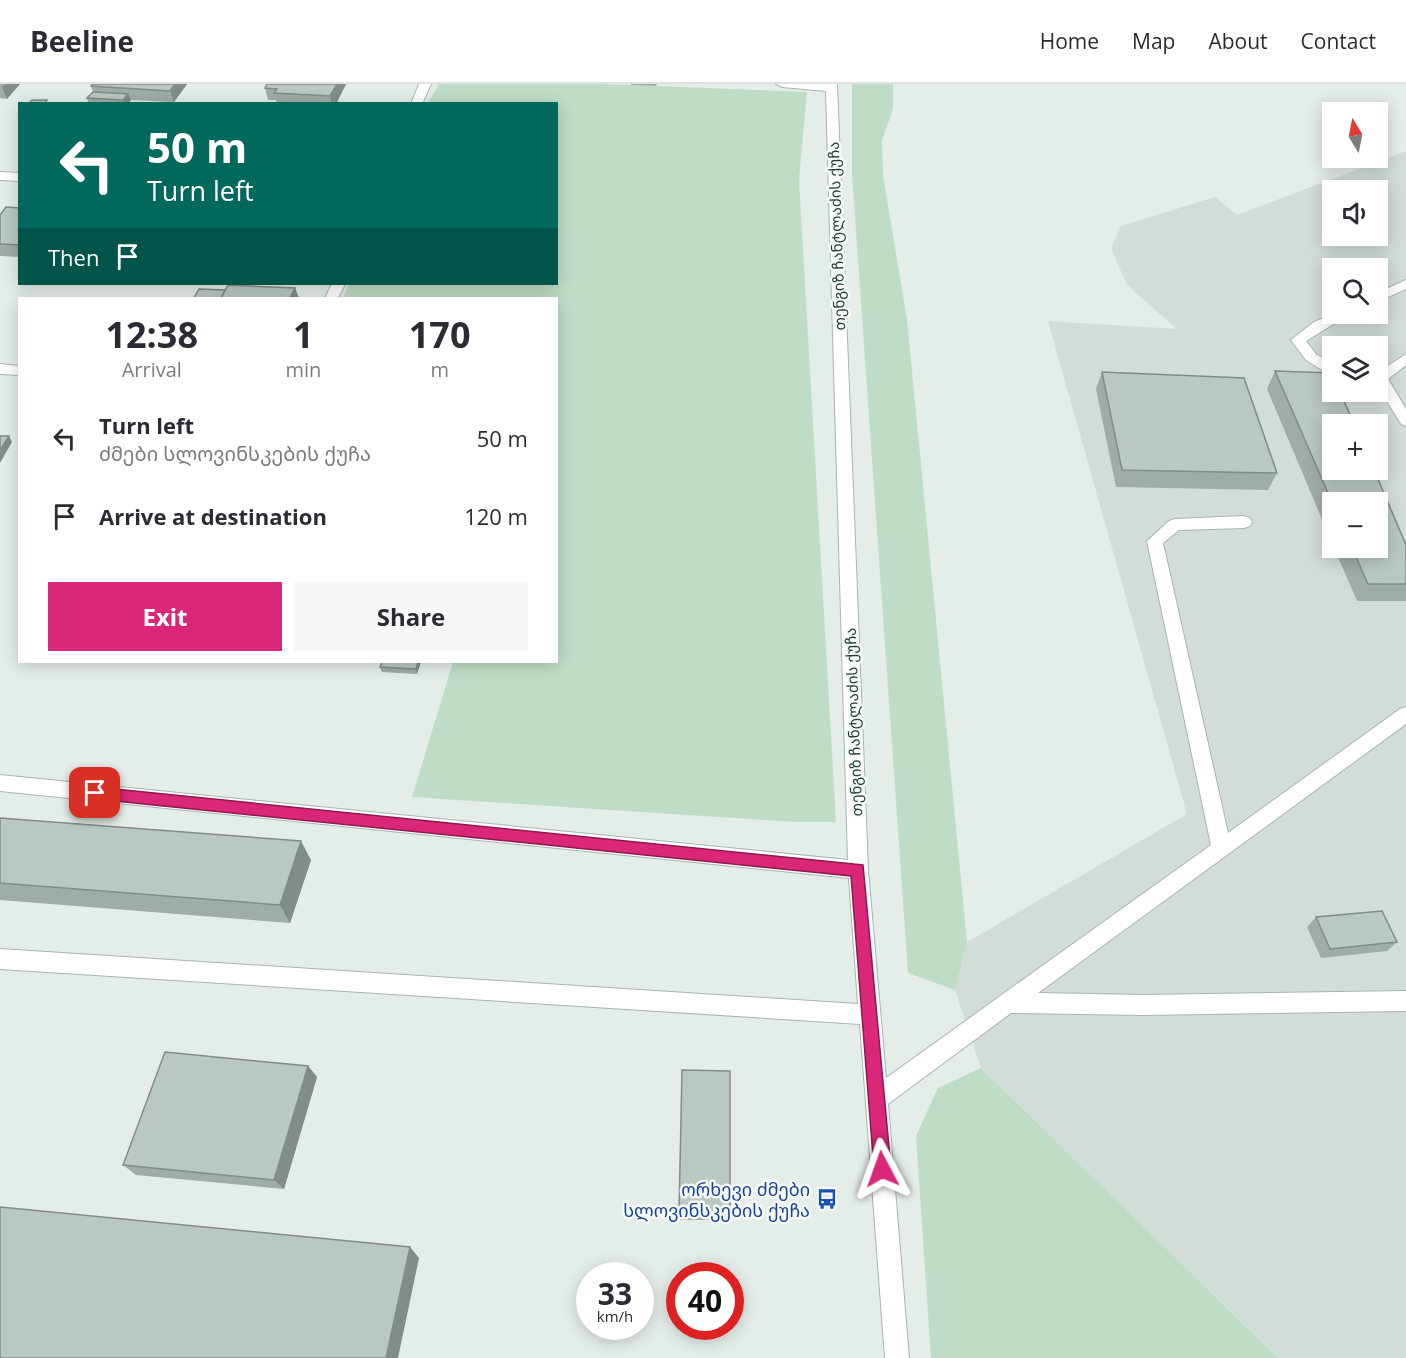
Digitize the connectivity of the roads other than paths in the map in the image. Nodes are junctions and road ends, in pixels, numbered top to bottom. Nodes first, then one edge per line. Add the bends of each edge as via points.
1 (425, 84) edge
2 (782, 84) edge
3 (830, 86) edge
4 (417, 102) edge
5 (0, 176) edge
6 (18, 177) edge
7 (1406, 284) edge
8 (1388, 293) edge
9 (1322, 324) edge
10 (1406, 358) edge
11 (1322, 364) edge
12 (0, 369) edge
13 (18, 370) edge
14 (1388, 371) edge
15 (1388, 392) edge
16 (1406, 421) edge
17 (1244, 522) dead end
18 (1406, 714) edge
19 (0, 783) edge
20 (1221, 847) junction
21 (858, 870) junction
22 (0, 959) edge
23 (1406, 1001) edge
24 (1008, 1003) junction
25 (870, 1015) junction
26 (877, 1098) junction
27 (897, 1358) edge

1 - 4 street
2 - 3 street
3 - 21 street, თენგიზ ჩანტლაძის ქუჩა
5 - 6 street
7 - 8 street
9 - 11 street via 1298,340
10 - 14 street
12 - 13 street
15 - 16 street
17 - 20 street via 1175,525 1155,541
18 - 20 street
19 - 21 street
20 - 24 street
21 - 25 street, თენგიზ ჩანტლაძის ქუჩა
22 - 25 street
23 - 24 street
24 - 26 street
25 - 26 street, თენგიზ ჩანტლაძის ქუჩა
26 - 27 street, თენგიზ ჩანტლაძის ქუჩა

